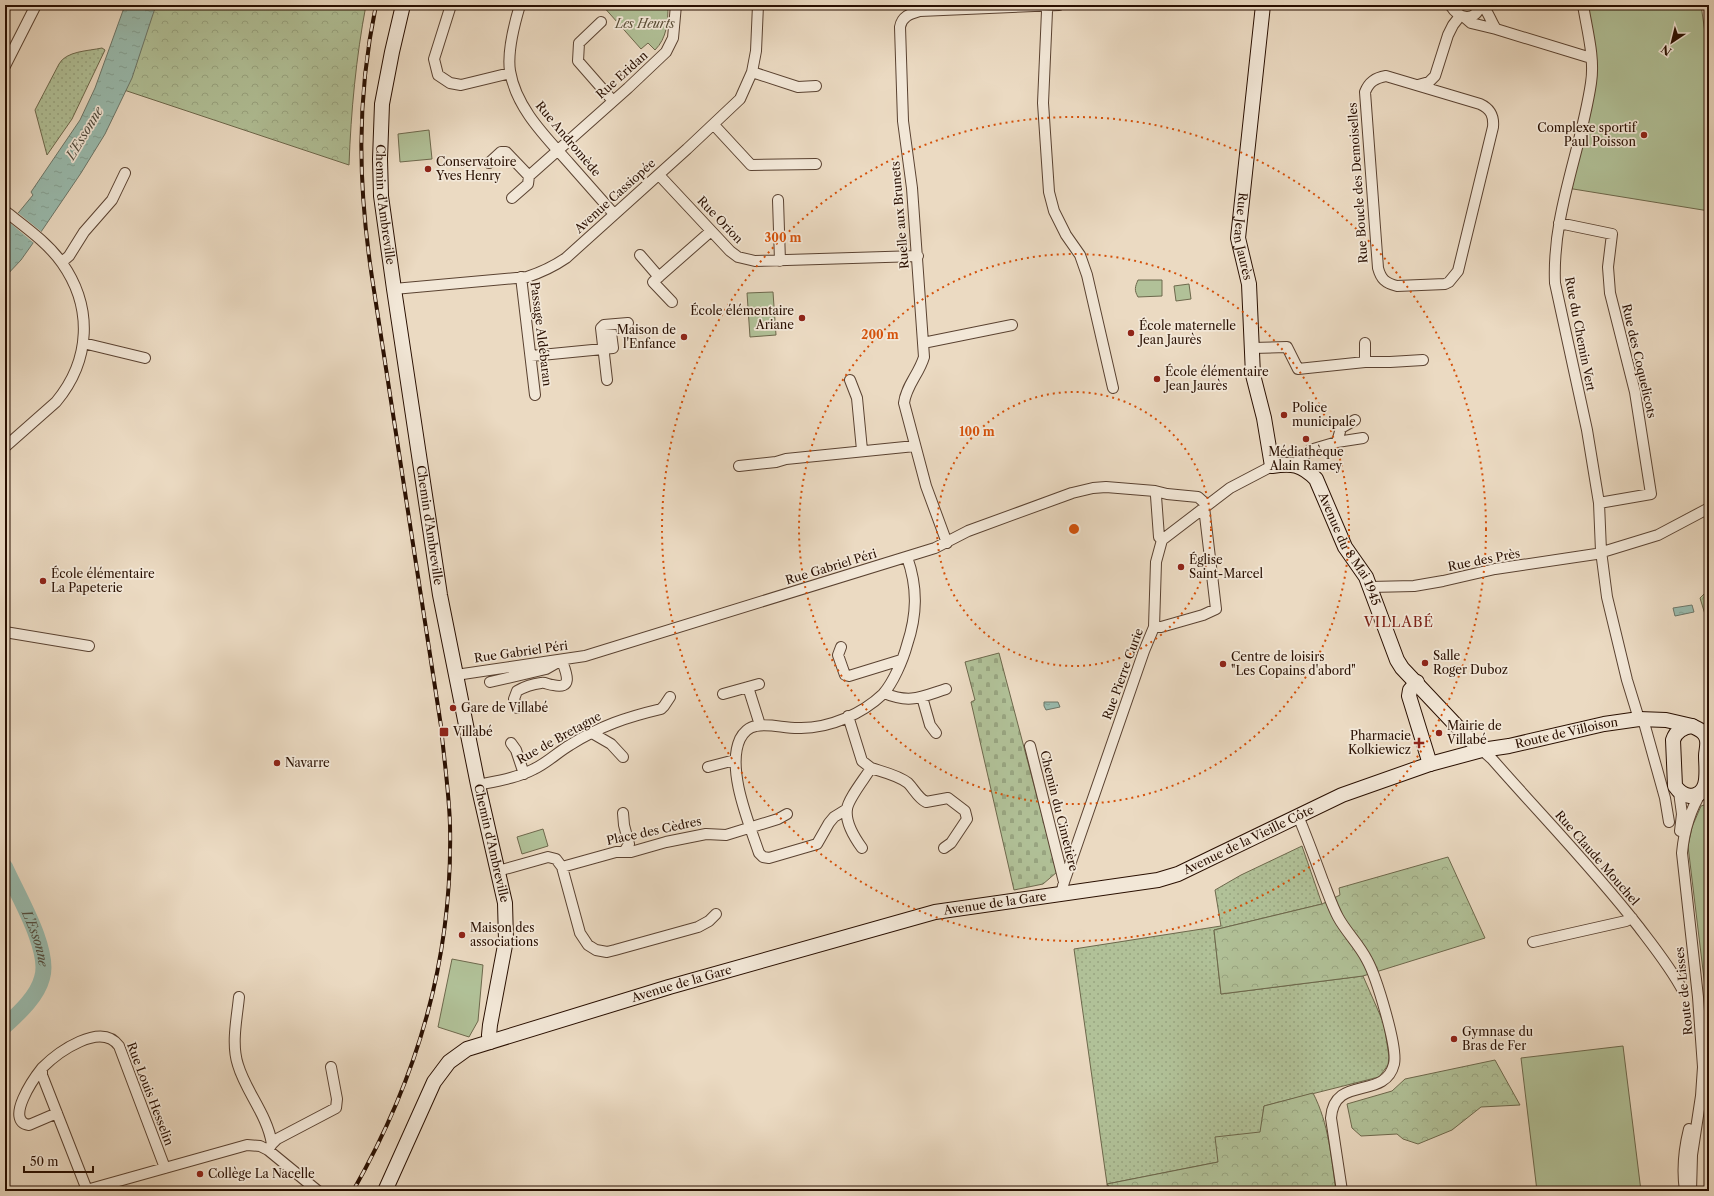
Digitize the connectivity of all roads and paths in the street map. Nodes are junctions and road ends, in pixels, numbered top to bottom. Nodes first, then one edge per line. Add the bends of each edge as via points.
1 (36, 5) edge
2 (403, 5) edge
3 (451, 5) edge
4 (520, 5) edge
5 (676, 5) edge
6 (758, 5) edge
7 (1045, 5) edge
8 (1059, 5) edge
9 (1263, 5) edge
10 (1450, 5) edge
11 (1482, 5) edge
12 (1583, 5) edge
13 (1462, 16) junction
14 (601, 22) dead end
15 (1496, 29) junction
16 (1591, 58) junction
17 (5, 66) edge
18 (752, 72) junction
19 (510, 73) junction
20 (1435, 76) junction
21 (1418, 85) junction
22 (816, 86) dead end
23 (1445, 93) junction
24 (613, 101) junction
25 (714, 125) junction
26 (558, 150) junction
27 (489, 163) dead end
28 (816, 164) dead end
29 (125, 173) dead end
30 (659, 175) junction
31 (529, 176) junction
32 (512, 198) dead end
33 (778, 200) dead end
34 (8, 214) edge
35 (614, 214) junction
36 (1559, 223) junction
37 (710, 230) junction
38 (640, 255) dead end
39 (918, 256) junction
40 (780, 261) junction
41 (62, 262) junction
42 (521, 277) junction
43 (659, 277) junction
44 (394, 289) junction
45 (672, 302) dead end
46 (628, 323) dead end
47 (1012, 325) dead end
48 (83, 343) junction
49 (924, 343) junction
50 (1365, 343) dead end
51 (1252, 348) junction
52 (603, 349) junction
53 (531, 356) junction
54 (145, 358) dead end
55 (1423, 360) dead end
56 (1365, 362) junction
57 (607, 380) dead end
58 (850, 380) dead end
59 (1113, 388) dead end
60 (535, 394) dead end
61 (1355, 420) dead end
62 (1363, 438) dead end
63 (1337, 442) junction
64 (5, 446) edge
65 (915, 446) junction
66 (862, 450) junction
67 (1295, 464) junction
68 (738, 466) dead end
69 (1272, 466) junction
70 (1154, 491) junction
71 (1599, 503) junction
72 (1206, 506) junction
73 (1709, 508) edge
74 (1162, 540) junction
75 (947, 543) junction
76 (1602, 551) junction
77 (906, 557) junction
78 (1370, 587) junction
79 (1154, 626) junction
80 (5, 632) edge
81 (89, 646) dead end
82 (841, 647) dead end
83 (562, 660) junction
84 (901, 660) junction
85 (456, 675) junction
86 (490, 682) dead end
87 (1417, 682) junction
88 (759, 684) dead end
89 (748, 687) junction
90 (946, 690) dead end
91 (884, 693) junction
92 (723, 694) dead end
93 (670, 697) dead end
94 (922, 697) junction
95 (517, 708) dead end
96 (848, 716) junction
97 (1646, 720) junction
98 (760, 725) junction
99 (1701, 728) edge
100 (592, 732) junction
101 (936, 733) dead end
102 (1674, 737) junction
103 (510, 743) dead end
104 (1030, 746) dead end
105 (1482, 750) junction
106 (623, 757) dead end
107 (735, 760) junction
108 (1708, 762) edge
109 (1430, 764) junction
110 (708, 767) dead end
111 (871, 768) junction
112 (524, 774) junction
113 (478, 785) junction
114 (1702, 791) junction
115 (1679, 792) junction
116 (847, 808) junction
117 (623, 813) dead end
118 (787, 814) dead end
119 (1298, 816) junction
120 (1669, 822) dead end
121 (751, 828) junction
122 (862, 848) dead end
123 (944, 848) dead end
124 (624, 852) junction
125 (562, 867) junction
126 (498, 871) junction
127 (1062, 888) junction
128 (716, 914) dead end
129 (1632, 918) junction
130 (1533, 942) dead end
131 (1683, 991) dead end
132 (239, 997) dead end
133 (490, 1042) junction
134 (331, 1067) dead end
135 (42, 1068) junction
136 (57, 1113) junction
137 (270, 1147) junction
138 (165, 1168) junction
139 (85, 1190) edge
140 (318, 1191) edge
141 (385, 1191) edge
142 (1342, 1191) edge
143 (1685, 1191) edge
144 (1690, 1191) edge

1 - 17 street
2 - 44 street, Chemin d'Ambreville via 386,78 381,123 381,196
3 - 19 street via 434,59 438,74 450,84 461,85
4 - 19 street, Rue Andromède via 512,43
5 - 24 street, Rue Eridan via 670,46
6 - 18 street, Avenue Cassiopée via 756,51
7 - 8 street
7 - 39 street, Ruelle aux Brunets via 920,11 908,14 901,20 903,121
7 - 59 street via 1047,11 1043,103 1049,192 1054,211 1080,255 1087,275
9 - 51 street, Rue Jean Jaurès via 1238,230 1239,245 1249,284
10 - 13 street
11 - 13 street via 1474,15
11 - 15 street
12 - 16 street, Rue du Chemin Vert
13 - 15 street via 1471,23
13 - 20 street via 1452,26
14 - 24 street via 579,43 578,61
15 - 16 street
16 - 36 street, Rue du Chemin Vert via 1591,83
18 - 22 street via 798,86
18 - 25 street, Avenue Cassiopée via 740,99
19 - 26 street, Rue Andromède via 527,111
20 - 21 street via 1429,82
20 - 23 street
21 - 23 street, Rue Boucle des Demoiselles
21 - 23 street, Rue Boucle des Demoiselles via 1386,76 1372,81 1365,92 1378,268 1383,280 1396,286 1444,284 1458,271 1494,119 1486,107
24 - 26 street, Rue Eridan
25 - 28 street via 751,165
25 - 30 street, Avenue Cassiopée
26 - 31 street, Rue Eridan
26 - 35 street, Rue Andromède
27 - 31 street via 501,152 506,152
29 - 41 street via 112,200
30 - 35 street, Avenue Cassiopée
30 - 37 street, Rue Orion
31 - 32 street, Rue Eridan via 528,184
33 - 40 street
34 - 41 street via 40,239
35 - 42 street, Avenue Cassiopée via 554,267 542,273
36 - 71 street, Rue du Chemin Vert via 1554,266 1555,283 1587,430
36 - 71 street, Rue des Coquelicots via 1612,234 1608,267 1610,293 1635,392 1651,494
37 - 40 street, Rue Orion via 738,257 755,261
37 - 43 street
38 - 43 street
39 - 40 street, Rue Orion
39 - 49 street, Ruelle aux Brunets
41 - 48 street via 80,298
42 - 44 street, Avenue Cassiopée
42 - 53 street, Passage Aldébaran
43 - 45 street via 653,282
44 - 85 street, Chemin d'Ambreville via 440,595
46 - 52 street via 610,325 613,348
47 - 49 street
48 - 54 street
48 - 64 street via 72,381 63,394
49 - 65 street, Ruelle aux Brunets via 921,367 905,392 904,403
50 - 56 street
51 - 56 street via 1287,347 1298,369
51 - 69 street, Rue Jean Jaurès via 1253,374
52 - 53 street
52 - 57 street
53 - 60 street, Passage Aldébaran
55 - 56 street
58 - 66 street via 857,398
61 - 63 street via 1341,428
62 - 63 street
63 - 67 street via 1310,450
65 - 66 street
65 - 75 street, Ruelle aux Brunets via 928,493
66 - 68 street
67 - 69 street
67 - 78 street, Avenue du 8 Mai 1945 via 1316,479 1345,548 1366,577
69 - 72 street via 1230,488
70 - 72 street, Rue Gabriel Péri via 1198,497
70 - 74 street via 1159,537
70 - 75 street, Rue Gabriel Péri via 1093,488 1072,493 963,533
71 - 76 street, Rue du Chemin Vert
72 - 74 street
72 - 79 street via 1216,609 1161,627
73 - 76 street, Rue des Près via 1658,536
74 - 79 street, Rue Pierre Curie via 1156,562
75 - 77 street, Rue Gabriel Péri
76 - 78 street, Rue des Près via 1414,586
76 - 97 street, Rue du Chemin Vert via 1607,597 1627,680
77 - 83 street, Rue Gabriel Péri via 585,656
77 - 84 street via 914,585 916,608
78 - 87 street, Avenue du 8 Mai 1945 via 1397,660
79 - 127 street, Rue Pierre Curie
80 - 81 street
82 - 84 street via 838,655 845,675 849,676
83 - 85 street, Rue Gabriel Péri
83 - 86 street via 546,669
83 - 95 street via 567,682 558,686 542,682 516,691 514,699
84 - 91 street
85 - 113 street, Chemin d'Ambreville
87 - 105 street, Avenue du 8 Mai 1945
87 - 109 street via 1410,690 1409,696
88 - 89 street
89 - 92 street
89 - 98 street
90 - 94 street
91 - 94 street via 913,700
91 - 96 street
93 - 100 street, Rue de Bretagne via 661,709 616,721
94 - 101 street via 930,725
96 - 98 street via 822,726 801,728
96 - 111 street via 862,761
97 - 99 street, Route de Villoison via 1666,720
97 - 102 street
97 - 105 street, Route de Villoison via 1604,724
97 - 120 street, Rue du Chemin Vert
98 - 107 street via 746,731 741,738
99 - 102 street via 1684,727
99 - 108 street via 1707,738
100 - 106 street via 611,744
100 - 112 street, Rue de Bretagne via 544,764
102 - 115 street via 1674,776 1675,786
103 - 112 street via 516,750
104 - 127 street, Chemin du Cimetière
105 - 109 street, Route de Villoison
105 - 129 street, Rue Claude Mouchel
107 - 110 street
107 - 121 street via 735,774
108 - 114 street via 1706,785
109 - 119 street, Avenue de la Vieille Côte via 1342,795
111 - 116 street via 858,785
111 - 123 street via 906,782 923,801 948,798 965,810 965,824
112 - 113 street, Rue de Bretagne
113 - 126 street, Chemin d'Ambreville
114 - 115 street via 1688,796
114 - 144 street, Route de Lisses via 1692,808 1682,853 1703,1067
115 - 143 street, Route de Lisses via 1682,814 1677,847 1697,1064 1693,1108 1685,1149
116 - 121 street via 829,823 817,844 769,858 759,853
116 - 122 street via 852,832
117 - 124 street via 629,844
118 - 121 street, Place des Cèdres
119 - 127 street, Avenue de la Vieille Côte via 1178,874 1158,880
119 - 142 street via 1338,917 1368,961 1388,1021 1394,1058 1393,1068 1383,1081 1343,1094 1332,1108 1331,1118
121 - 124 street, Place des Cèdres via 726,835 706,834
124 - 125 street, Place des Cèdres
125 - 126 street via 556,859 548,857
125 - 128 street via 580,933 588,945 596,950 607,952 698,927
126 - 133 street, Chemin d'Ambreville via 505,903 506,926 504,951 490,1025
127 - 133 street, Avenue de la Gare via 935,912 669,987
129 - 130 street
129 - 131 street, Rue Claude Mouchel via 1675,975
132 - 137 street via 237,1062 270,1130
133 - 141 street, Avenue de la Gare via 460,1053 439,1073
134 - 137 street via 337,1099 336,1108 277,1139
135 - 136 street via 44,1082
135 - 136 street, Rue Louis Hesselin via 22,1103 19,1119 30,1125
135 - 138 street, Rue Louis Hesselin via 54,1056 89,1038 111,1038 119,1046
136 - 139 street
137 - 138 street via 247,1145
137 - 140 street
138 - 139 street

